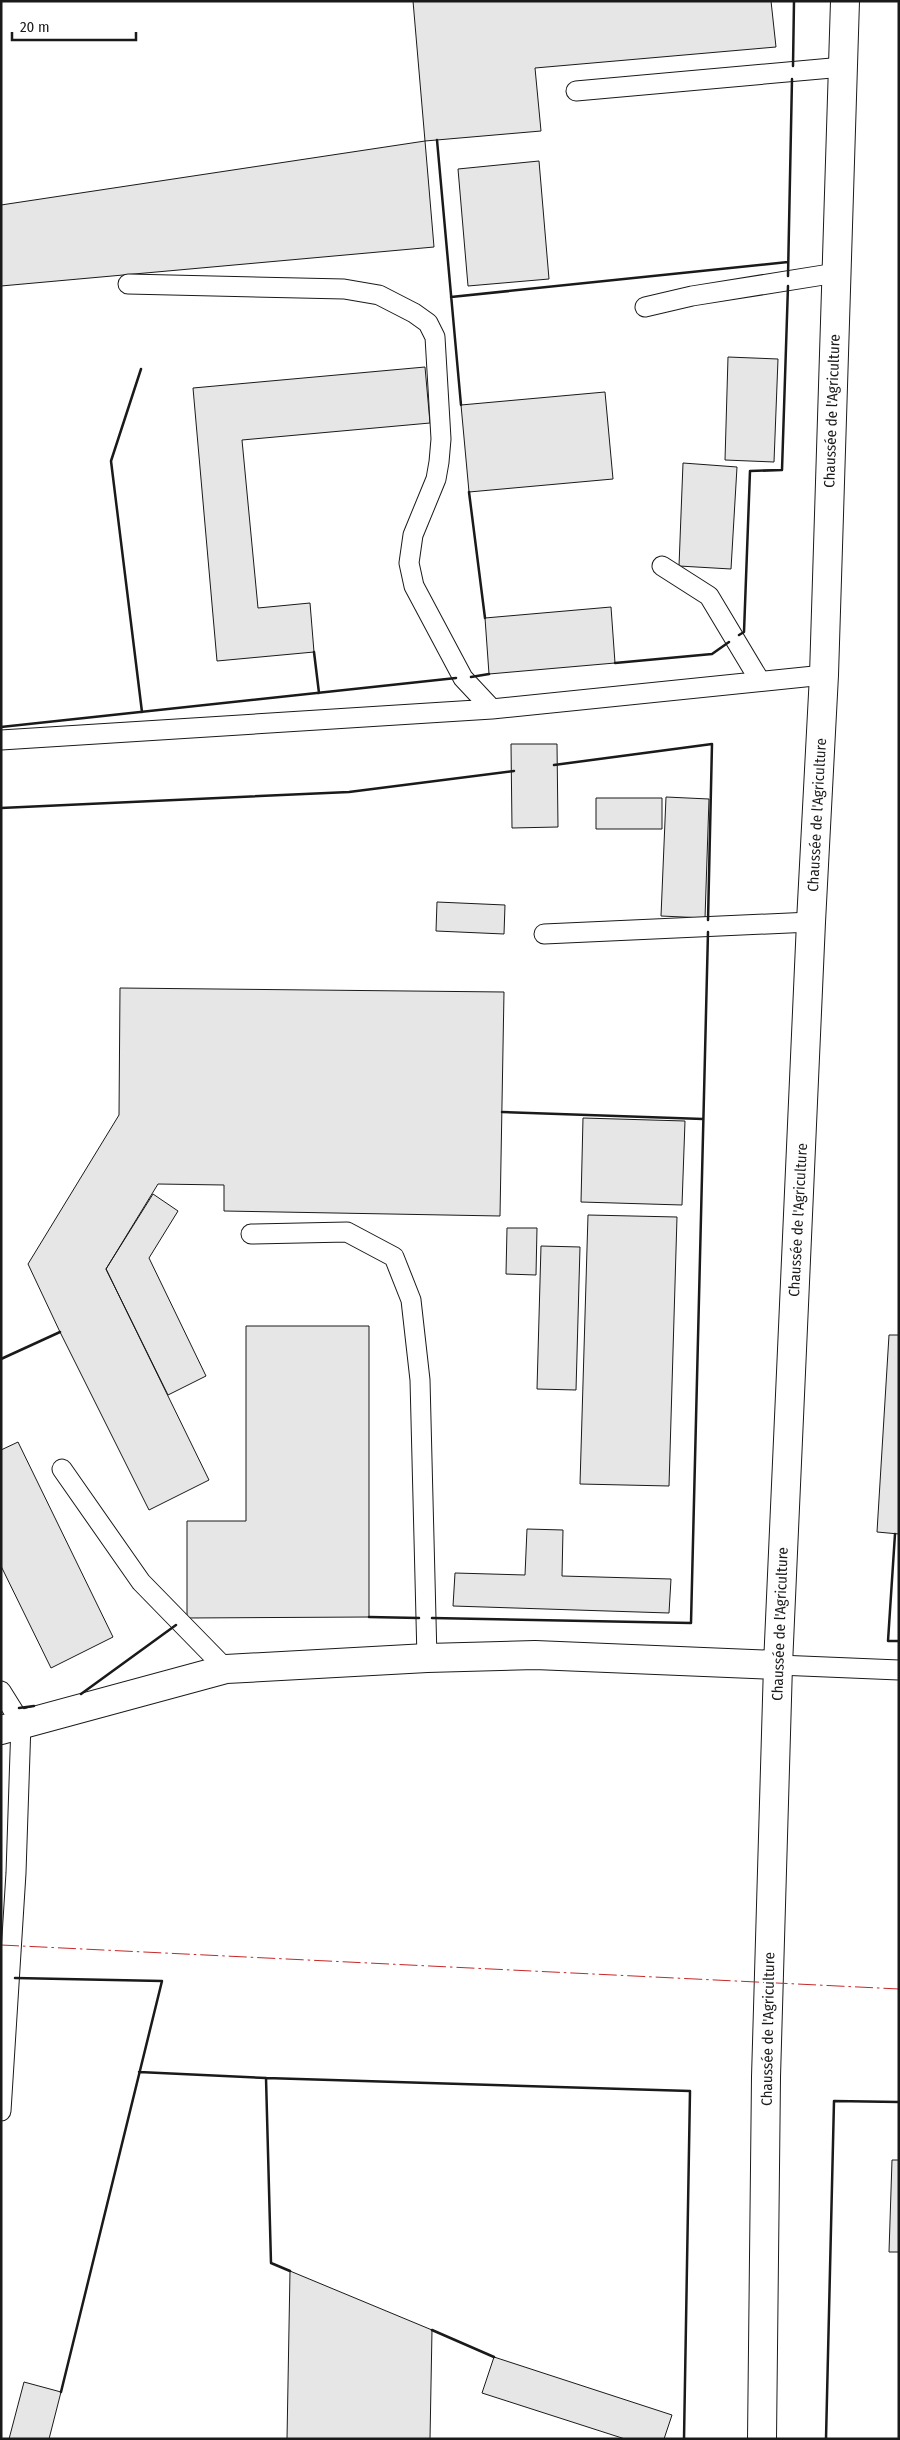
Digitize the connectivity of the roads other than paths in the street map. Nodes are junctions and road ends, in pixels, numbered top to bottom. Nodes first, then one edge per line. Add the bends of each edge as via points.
1 (845, 1) edge
2 (843, 67) junction
3 (576, 91) dead end
4 (836, 273) junction
5 (128, 284) dead end
6 (645, 307) dead end
7 (662, 566) dead end
8 (824, 675) junction
9 (760, 681) junction
10 (492, 709) junction
11 (1, 740) edge
12 (811, 922) junction
13 (544, 934) dead end
14 (251, 1234) dead end
15 (62, 1469) dead end
16 (427, 1658) junction
17 (778, 1665) junction
18 (226, 1670) junction
19 (899, 1670) edge
20 (1, 1691) edge
21 (11, 1727) edge
22 (1, 2111) edge
23 (762, 2439) edge

1 - 2 street, Chaussée de l'Agriculture
2 - 3 lane
2 - 4 street, Chaussée de l'Agriculture
4 - 6 lane via 692,296
4 - 8 street, Chaussée de l'Agriculture
5 - 10 lane via 344,289 379,296 428,323 435,337 441,439 436,479 413,535 409,563 414,586 462,678
7 - 9 lane via 709,596
8 - 9 lane
8 - 12 street, Chaussée de l'Agriculture
9 - 10 lane
10 - 11 lane
12 - 13 lane
12 - 17 street, Chaussée de l'Agriculture
14 - 16 lane via 347,1232 394,1257 411,1300 420,1380
15 - 18 lane via 141,1582
16 - 17 street via 536,1655
16 - 18 street
17 - 19 lane
17 - 23 street, Chaussée de l'Agriculture via 766,2077
18 - 21 street
20 - 21 lane
21 - 22 lane via 16,1873

